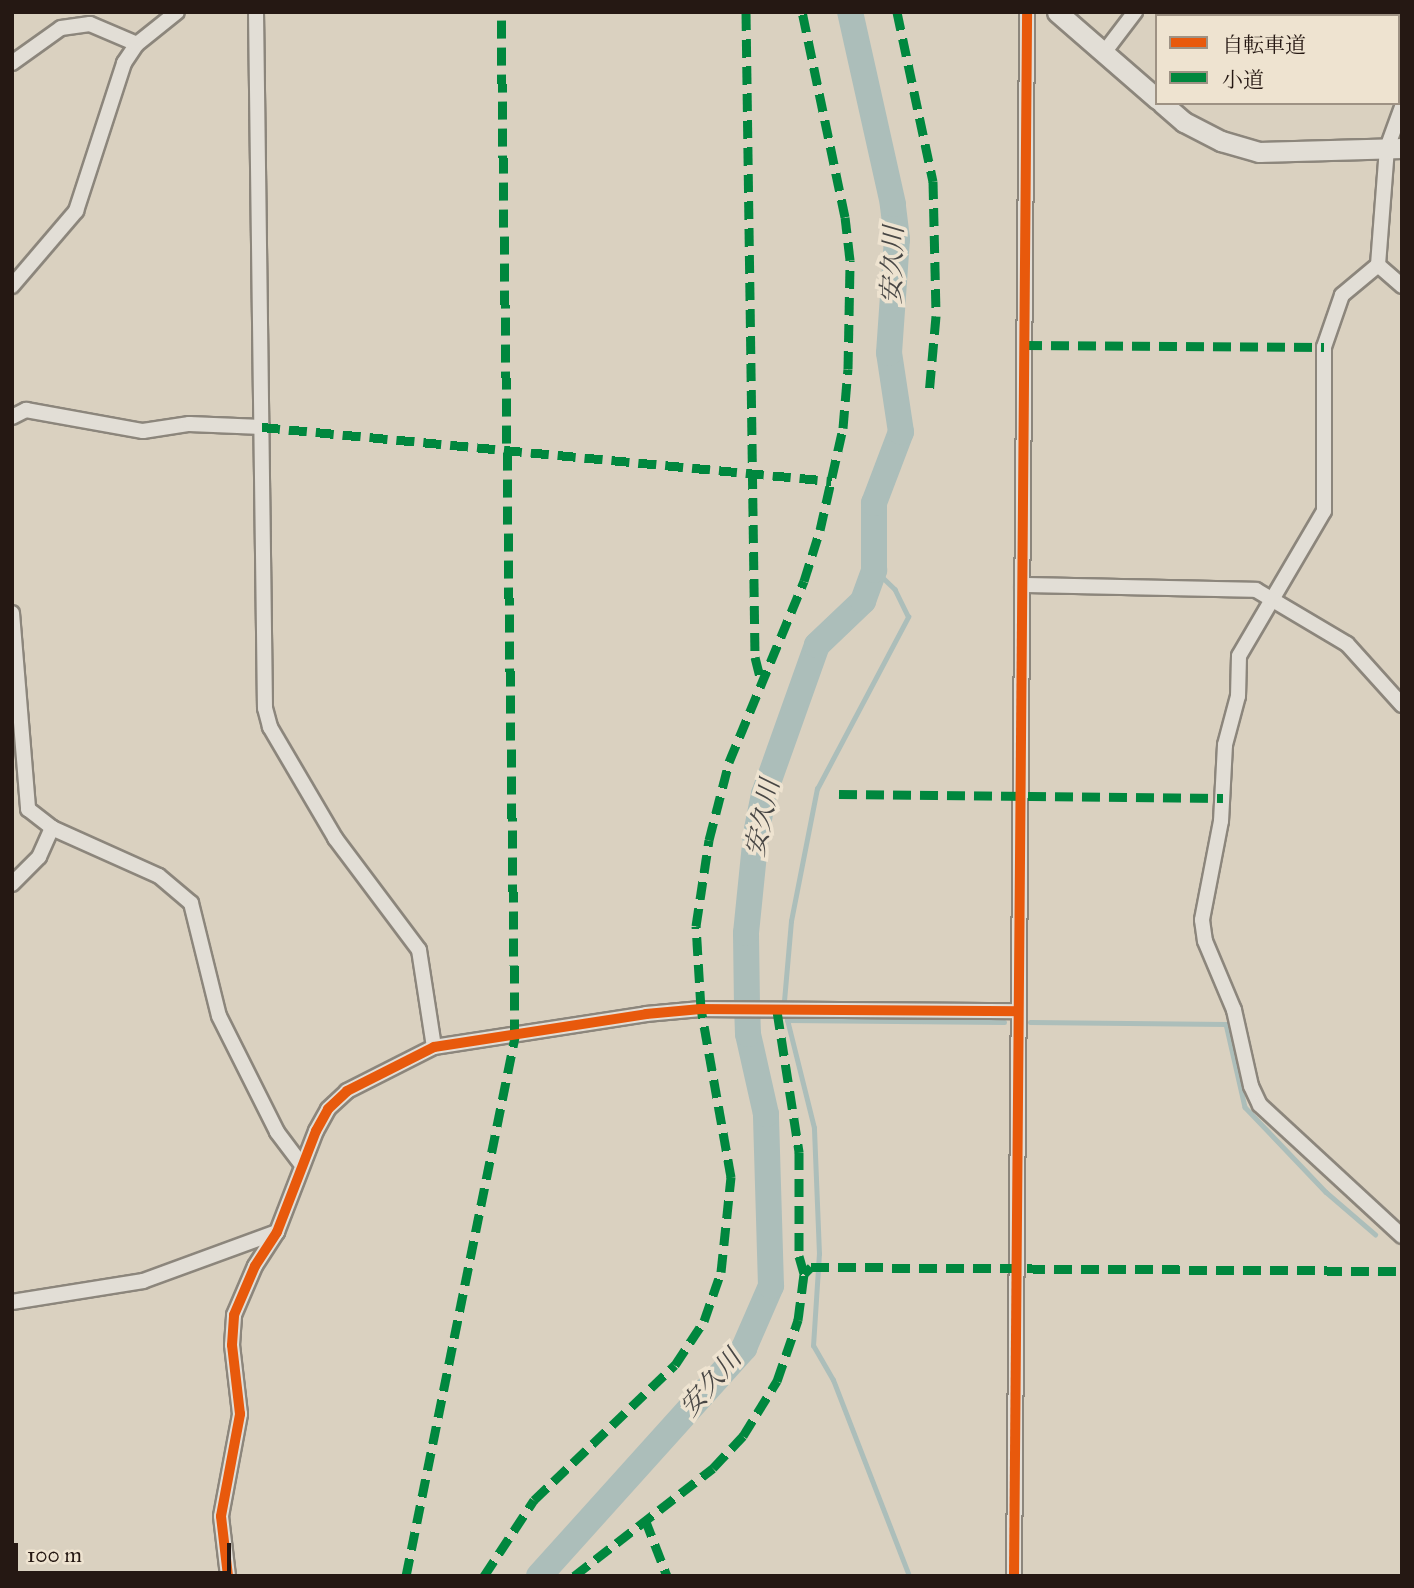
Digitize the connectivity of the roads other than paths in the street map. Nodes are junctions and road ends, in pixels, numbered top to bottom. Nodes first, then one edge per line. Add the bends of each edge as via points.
1 (177, 12) edge
2 (256, 12) edge
3 (1027, 12) edge
4 (1057, 12) edge
5 (1135, 12) edge
6 (137, 44) junction
7 (1103, 54) junction
8 (12, 63) edge
9 (1155, 97) edge
10 (1164, 105) edge
11 (1402, 107) edge
12 (1394, 148) edge
13 (1378, 265) junction
14 (12, 286) edge
15 (1402, 286) edge
16 (12, 417) edge
17 (262, 427) junction
18 (1022, 585) junction
19 (1269, 600) junction
20 (12, 613) edge
21 (1402, 705) edge
22 (52, 828) junction
23 (12, 884) edge
24 (1018, 1011) junction
25 (434, 1046) junction
26 (300, 1162) junction
27 (277, 1232) junction
28 (1402, 1236) edge
29 (12, 1302) edge
30 (228, 1576) edge
31 (1014, 1576) edge

1 - 6 street
2 - 17 street
3 - 18 street
4 - 7 street
5 - 7 street
6 - 8 street via 90,24 61,28
6 - 14 street via 113,92 76,211
7 - 9 street
10 - 12 street via 1184,122 1221,141 1259,152
11 - 12 street
12 - 13 street
13 - 15 street
13 - 19 street via 1342,295 1324,346 1324,511
16 - 17 street via 26,410 143,430 189,424
17 - 25 street via 265,708 270,727 335,838 419,950
18 - 19 street via 1242,588 1256,590
18 - 24 street
19 - 21 street via 1347,644
19 - 28 street via 1239,656 1238,696 1225,745 1221,821 1205,896 1205,941 1234,1010 1251,1086 1260,1105
20 - 22 street via 28,809
22 - 23 street via 39,857
22 - 26 street via 159,876 191,903 219,1016 277,1132
24 - 25 street via 701,1009
24 - 31 street
25 - 26 street via 346,1091 328,1109
26 - 27 street
27 - 29 street via 144,1281
27 - 30 street via 255,1266 234,1315 232,1345 240,1414 220,1516

